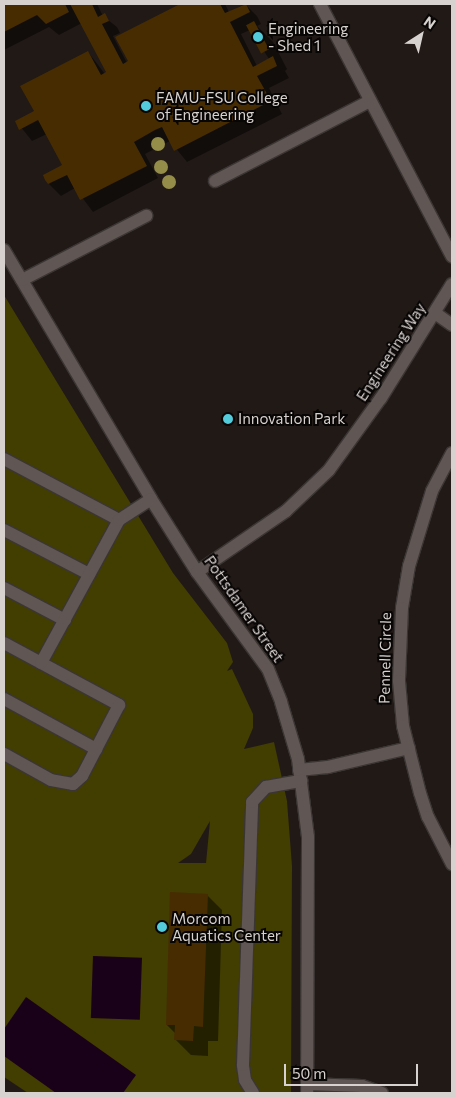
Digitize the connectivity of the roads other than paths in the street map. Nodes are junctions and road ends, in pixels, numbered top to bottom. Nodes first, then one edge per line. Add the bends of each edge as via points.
1 (320, 4) edge
2 (370, 101) junction
3 (215, 181) dead end
4 (146, 216) dead end
5 (4, 250) edge
6 (452, 257) edge
7 (22, 280) junction
8 (452, 284) edge
9 (436, 313) junction
10 (452, 325) edge
11 (452, 453) edge
12 (4, 459) edge
13 (151, 499) junction
14 (118, 520) junction
15 (4, 530) edge
16 (197, 572) junction
17 (89, 574) junction
18 (4, 588) edge
19 (64, 620) junction
20 (4, 643) edge
21 (41, 663) junction
22 (4, 699) edge
23 (409, 748) junction
24 (96, 749) junction
25 (4, 754) edge
26 (300, 775) junction
27 (452, 864) edge
28 (307, 1089) edge
29 (253, 1093) edge
30 (382, 1093) edge

1 - 2 street
2 - 3 street
2 - 6 street
4 - 7 street
5 - 7 street, Pottsdamer Street
7 - 13 street, Pottsdamer Street
8 - 9 street, Engineering Way
9 - 10 street
9 - 16 street, Engineering Way via 329,470 286,511
11 - 23 street, Pennell Circle via 432,491 418,531 402,608 399,704
12 - 14 street
13 - 14 street
13 - 16 street, Pottsdamer Street
14 - 17 street
15 - 17 street
16 - 26 street, Pottsdamer Street via 268,669 281,702
17 - 19 street
18 - 19 street
19 - 21 street
20 - 21 street
21 - 24 street via 120,705
22 - 24 street
23 - 26 street
23 - 27 street, Pennell Circle via 428,817
24 - 25 street via 82,776 73,784 51,780
26 - 28 street, Pottsdamer Street via 308,837
26 - 29 street via 266,787 252,802 243,1065 245,1080
28 - 30 street via 362,1086

